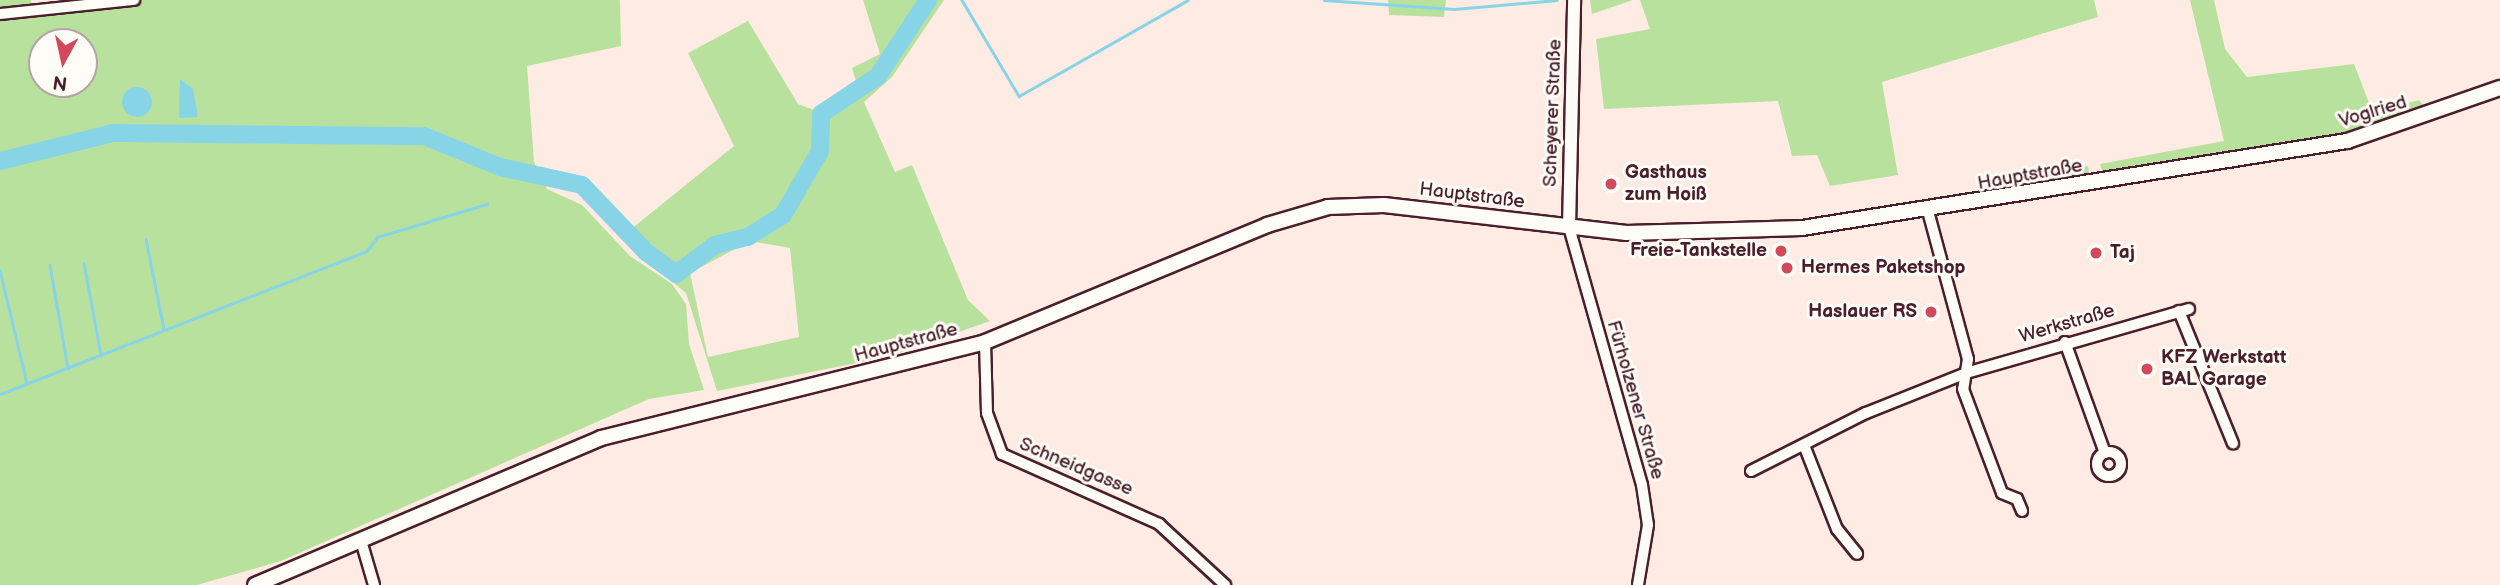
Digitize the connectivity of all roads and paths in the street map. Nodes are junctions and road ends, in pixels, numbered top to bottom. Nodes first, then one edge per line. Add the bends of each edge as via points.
1 (135, 0) edge
2 (1574, 0) edge
3 (0, 15) edge
4 (2500, 88) edge
5 (2253, 157) joint
6 (1928, 211) junction
7 (1569, 227) junction
8 (985, 341) junction
9 (2064, 342) junction
10 (1966, 373) junction
11 (2233, 443) dead end
12 (1804, 446) junction
13 (2105, 453) dead end
14 (1751, 471) dead end
15 (2022, 511) dead end
16 (362, 544) junction
17 (1857, 554) dead end
18 (255, 585) edge
19 (374, 585) edge
20 (1225, 585) edge
21 (1638, 585) edge

1 - 3 street
2 - 7 street, Scheyerer Straße
4 - 5 main road, Voglried via 2347,141
5 - 6 main road, Hauptstraße
6 - 7 main road, Hauptstraße via 1683,236
6 - 10 street via 1968,359
7 - 8 main road, Hauptstraße via 1384,205 1328,207 1267,225
7 - 21 street, Fürholzener Straße via 1642,485 1648,525
8 - 16 main road, Hauptstraße via 880,372 714,405 601,438
8 - 20 street, Schneidgasse via 986,413 1002,454 1159,524
9 - 10 street, Werkstraße
9 - 11 street, Werkstraße via 2184,310
9 - 13 street
10 - 12 street, Werkstraße
10 - 15 street via 1963,389 2002,493 2017,499
12 - 14 street, Werkstraße
12 - 17 street via 1838,529
16 - 18 main road, Hauptstraße
16 - 19 street

